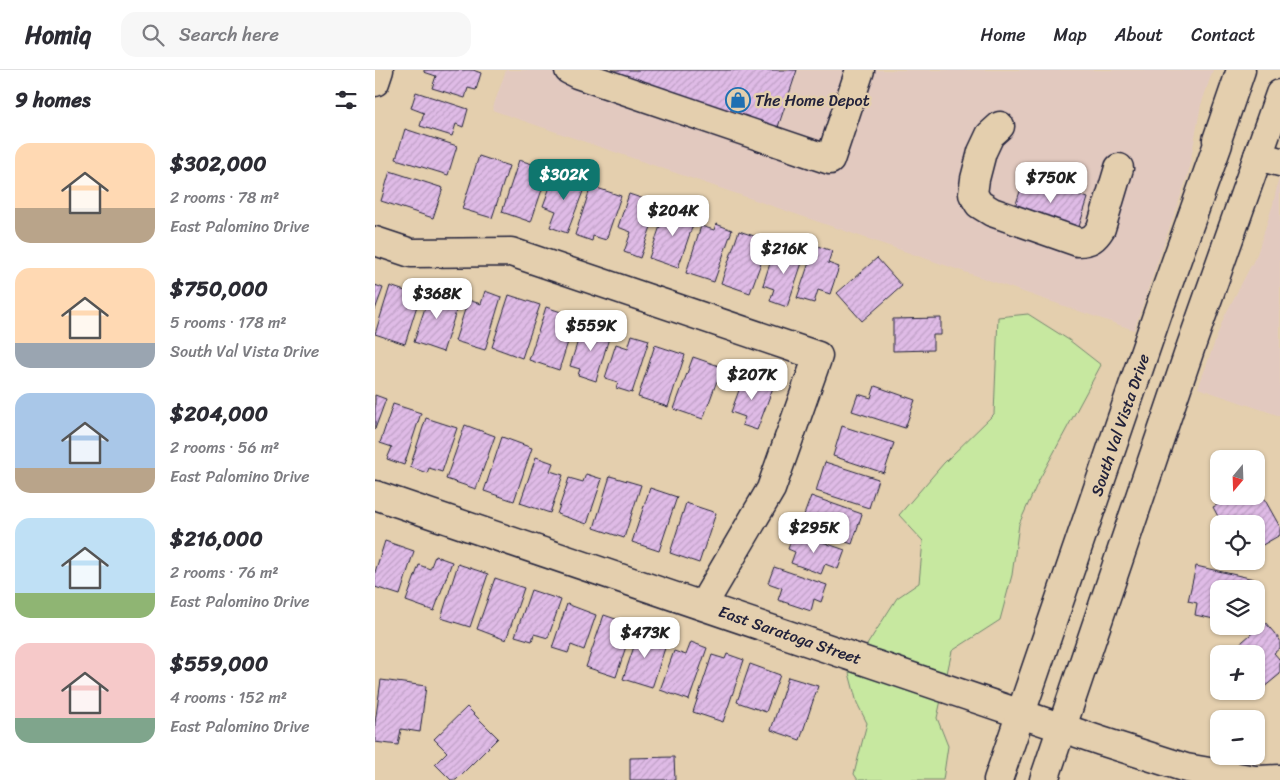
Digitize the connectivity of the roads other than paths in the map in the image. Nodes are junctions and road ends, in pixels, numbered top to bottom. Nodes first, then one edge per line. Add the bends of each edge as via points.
1 (379, 70) edge
2 (569, 70) edge
3 (861, 70) edge
4 (1241, 70) edge
5 (375, 82) edge
6 (1280, 94) edge
7 (1000, 126) dead end
8 (1217, 140) junction
9 (1269, 159) edge
10 (1119, 168) dead end
11 (375, 241) edge
12 (375, 495) edge
13 (703, 605) junction
14 (1021, 714) junction
15 (1062, 728) junction
16 (1280, 779) edge
17 (998, 780) edge
18 (1044, 780) edge
19 (1256, 780) edge

1 - 5 street
2 - 3 street via 830,160
4 - 8 street, South Val Vista Drive
6 - 9 street
7 - 10 street via 990,135 982,152 973,194 979,204 992,212 1078,242 1088,242 1101,228
8 - 9 street
8 - 14 street, South Val Vista Drive
9 - 15 street via 1191,346
11 - 13 street via 411,253 511,252 818,356 771,489
12 - 13 street, East Saratoga Street
13 - 14 street, East Saratoga Street
14 - 15 street, East Saratoga Street
14 - 17 street, South Val Vista Drive
15 - 18 street
15 - 19 street, East Saratoga Street via 1186,768
16 - 19 street, East Saratoga Street

